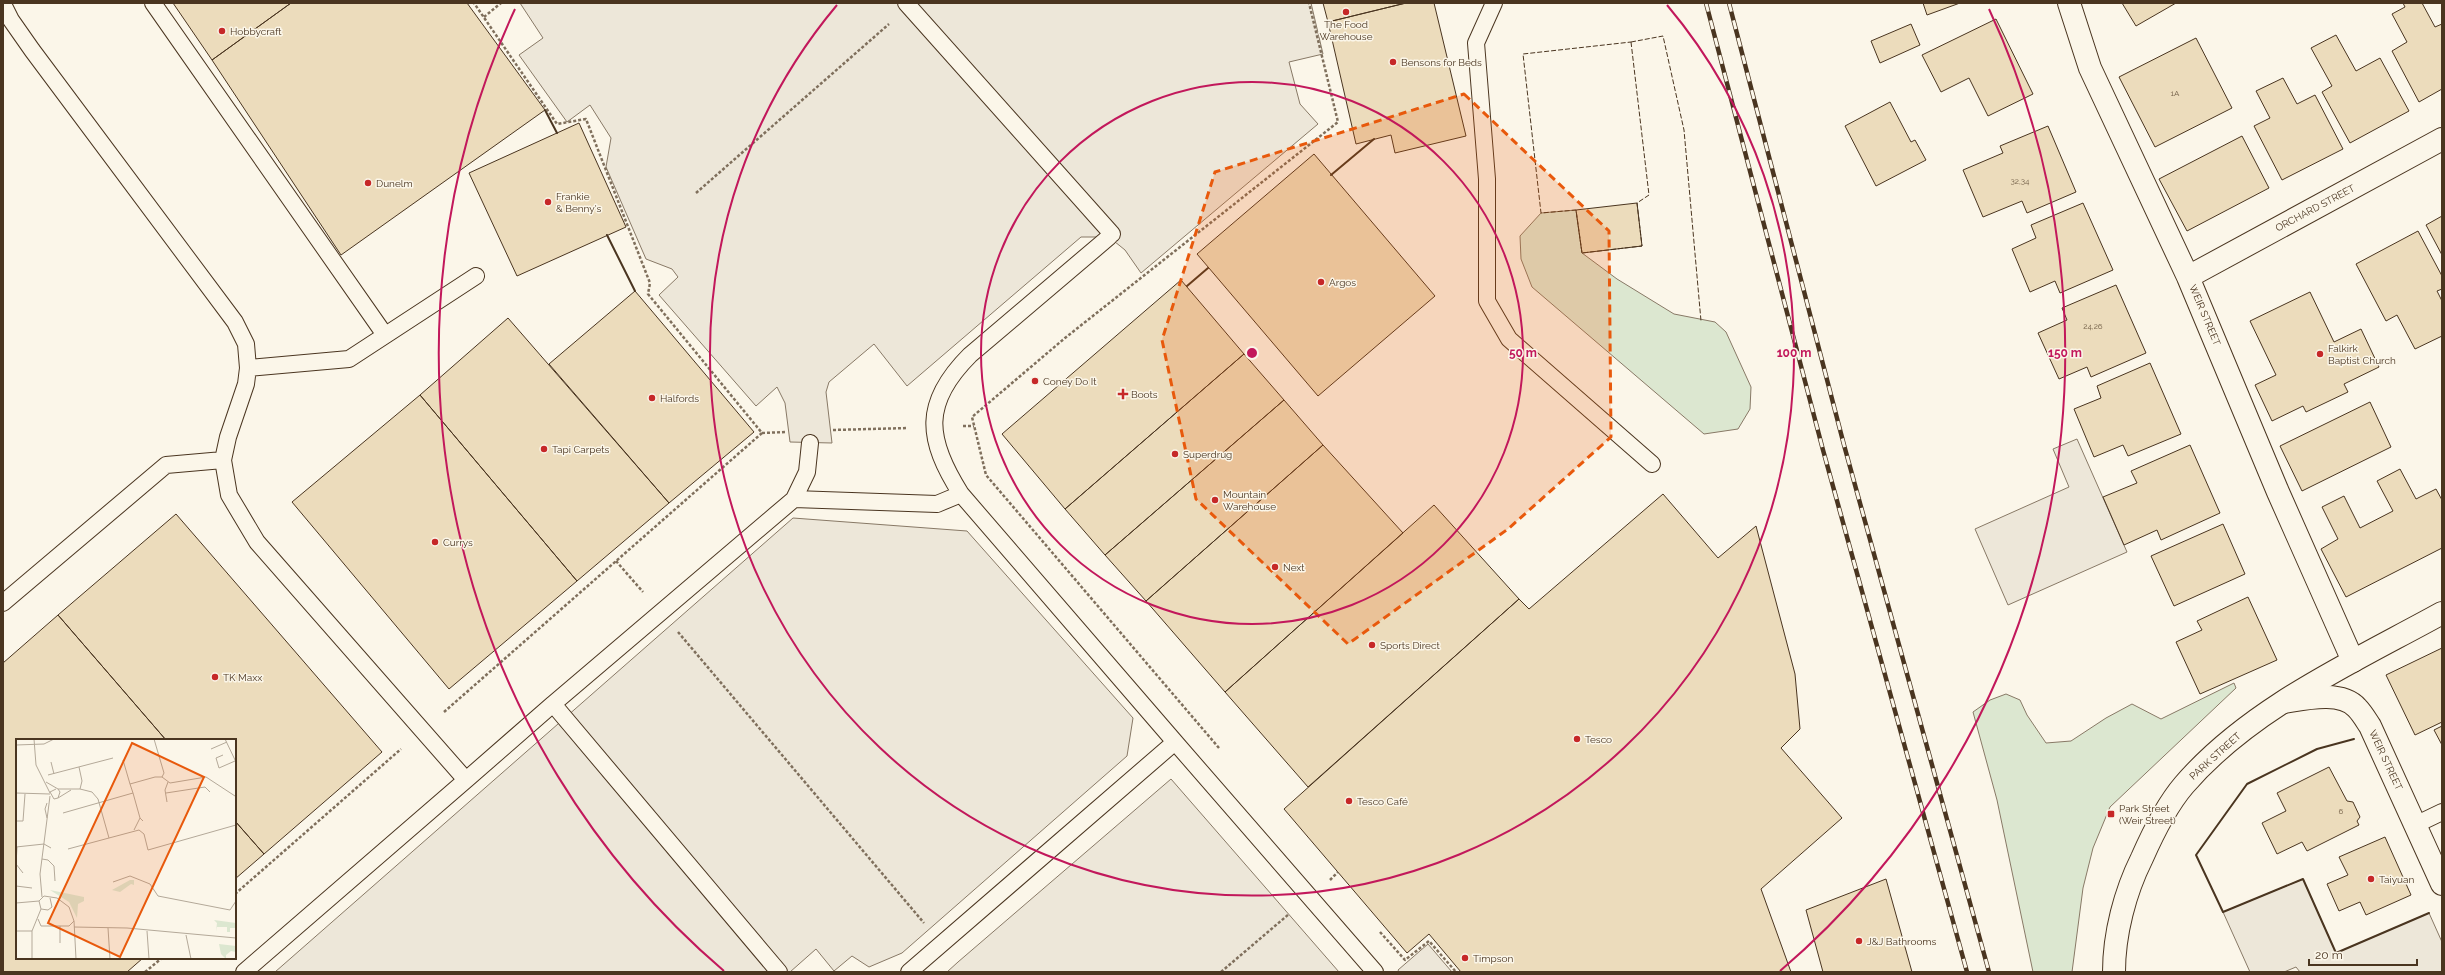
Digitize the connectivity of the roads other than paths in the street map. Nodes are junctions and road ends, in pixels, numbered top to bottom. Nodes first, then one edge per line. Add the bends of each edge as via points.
1 (153, 3) edge
2 (1494, 3) edge
3 (2069, 3) edge
4 (3, 4) edge
5 (907, 5) edge
6 (2442, 140) edge
7 (476, 276) dead end
8 (2188, 277) junction
9 (385, 335) junction
10 (248, 368) junction
11 (810, 443) dead end
12 (223, 460) junction
13 (1652, 464) dead end
14 (961, 494) junction
15 (794, 498) junction
16 (3, 603) edge
17 (2442, 613) edge
18 (2353, 662) junction
19 (2284, 702) junction
20 (553, 704) junction
21 (1175, 742) junction
22 (466, 780) junction
23 (2442, 812) edge
24 (2415, 825) junction
25 (2442, 884) edge
26 (244, 972) edge
27 (779, 972) edge
28 (909, 972) edge
29 (1375, 972) edge
30 (2114, 972) edge

1 - 9 lane
2 - 13 lane via 1476,43 1487,179 1487,301 1510,339
3 - 8 street, WEIR STREET via 2090,68
4 - 10 lane via 32,50 234,322 246,344
5 - 14 lane via 1110,236 952,372 936,403 935,427 937,446 944,467
6 - 8 street, ORCHARD STREET
7 - 9 lane
8 - 18 street, WEIR STREET
9 - 10 lane via 349,359
10 - 12 lane via 246,384
11 - 15 lane via 807,472
12 - 16 lane via 166,465
12 - 22 lane via 229,495 257,542
14 - 15 lane via 937,504
14 - 21 lane
15 - 20 lane
17 - 18 street, PARK STREET
18 - 19 street, PARK STREET
19 - 24 street, WEIR STREET via 2322,696 2340,699 2356,706 2370,726
19 - 30 street, PARK STREET via 2231,739 2183,785 2156,828 2134,875 2122,914
20 - 22 lane
20 - 27 lane
21 - 28 lane
21 - 29 lane
22 - 26 lane
23 - 24 lane
24 - 25 street, WEIR STREET

